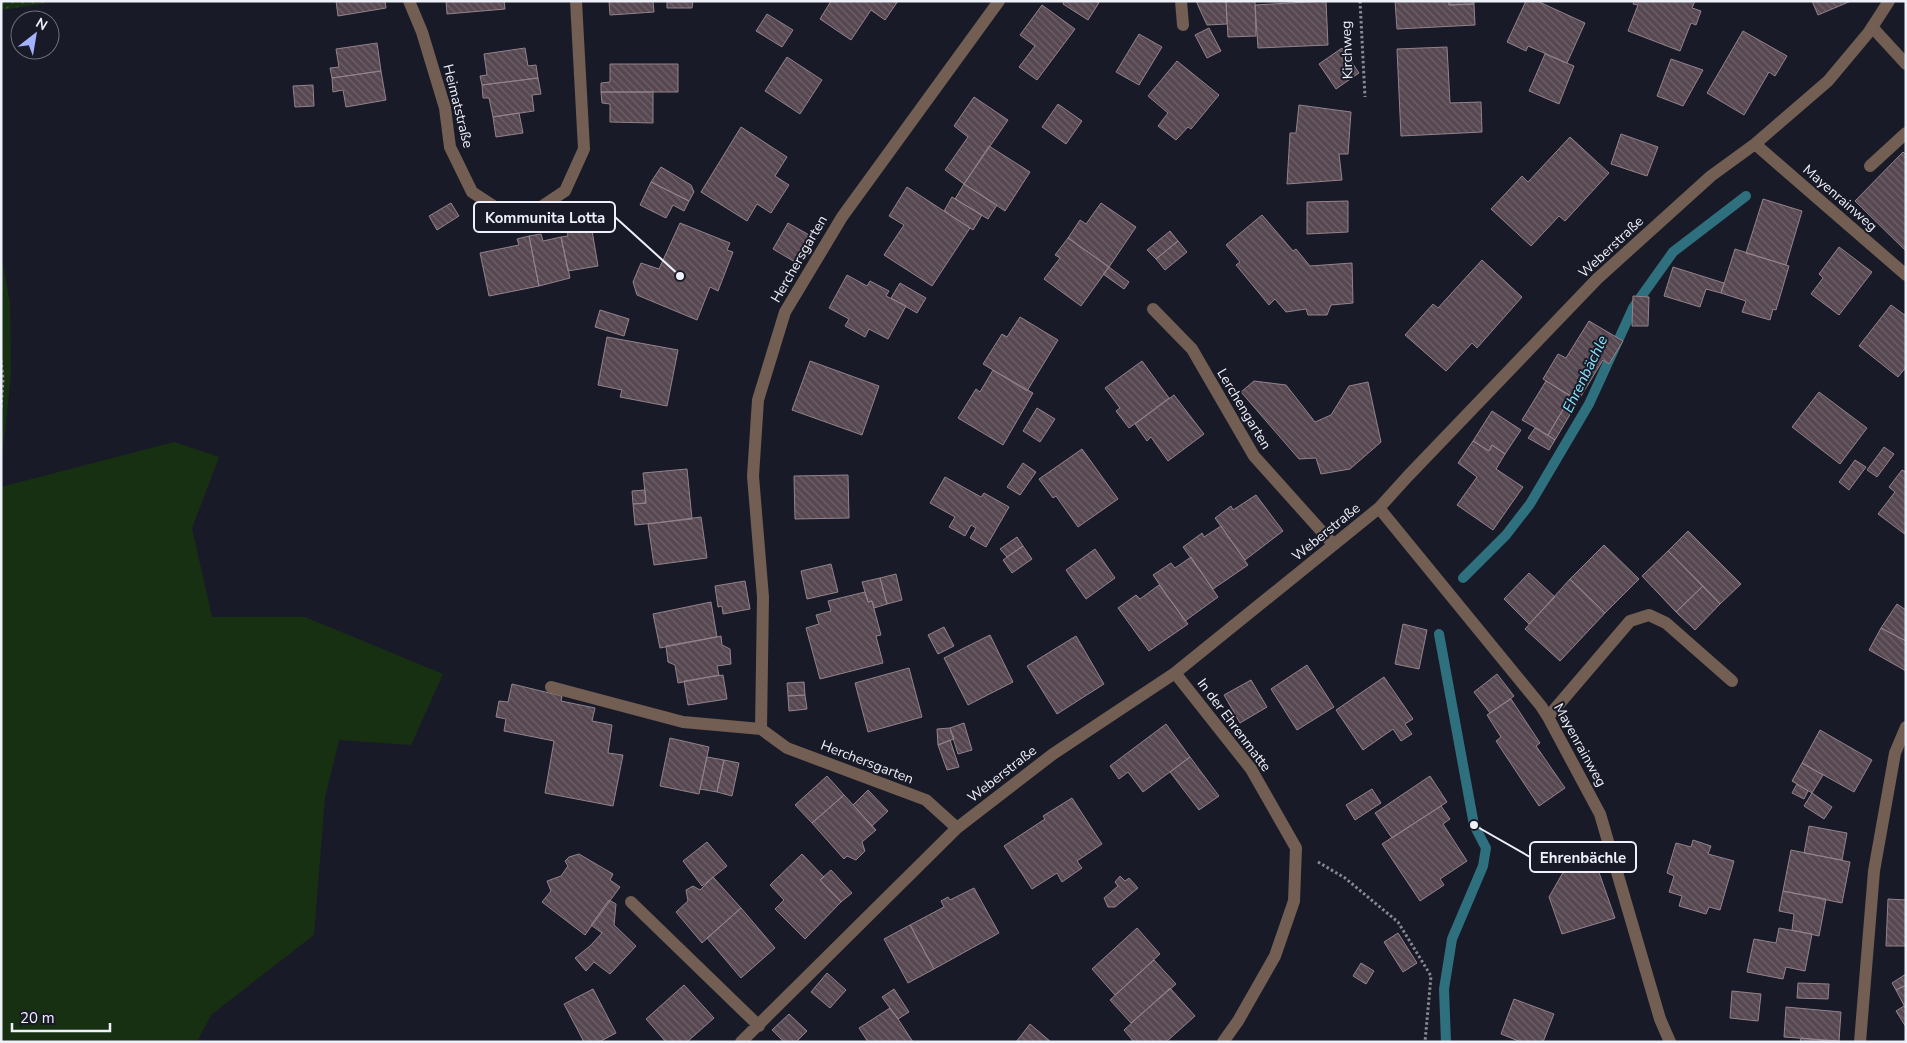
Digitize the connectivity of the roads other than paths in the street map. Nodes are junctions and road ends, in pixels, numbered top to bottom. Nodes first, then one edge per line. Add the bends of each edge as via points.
1 (408, 1) edge
2 (576, 1) edge
3 (999, 1) edge
4 (1181, 1) edge
5 (1889, 1) edge
6 (1183, 25) dead end
7 (1872, 27) junction
8 (1906, 64) edge
9 (1906, 133) edge
10 (1755, 144) junction
11 (1870, 166) dead end
12 (1906, 275) edge
13 (1153, 309) dead end
14 (1379, 508) junction
15 (1333, 544) junction
16 (1175, 673) junction
17 (1732, 681) dead end
18 (550, 687) dead end
19 (1548, 717) junction
20 (1906, 727) edge
21 (761, 729) junction
22 (957, 828) junction
23 (631, 902) dead end
24 (759, 1026) junction
25 (740, 1042) edge
26 (1223, 1042) edge
27 (1670, 1042) edge
28 (1860, 1042) edge

1 - 2 street, Heimatstraße via 422,32 445,108 450,147 472,192 495,207 516,211 541,207 564,191 584,149
3 - 21 street, Herchersgarten via 842,217 785,312 758,400 753,476 763,597
4 - 6 street
5 - 7 street, Weberstraße
7 - 8 street
7 - 10 street, Weberstraße via 1828,81
9 - 11 street
10 - 12 street, Mayenrainweg
10 - 14 street, Weberstraße via 1711,176 1597,280
13 - 15 street, Lerchengarten via 1192,349 1254,456
14 - 15 street, Weberstraße
14 - 19 street, Mayenrainweg
15 - 16 street, Weberstraße
16 - 22 street, Weberstraße via 1053,754
16 - 26 street, In der Ehrenmatte via 1251,769 1296,848 1294,901 1275,956
17 - 19 street via 1666,623 1649,615 1630,621
18 - 21 street via 683,722
19 - 27 street, Mayenrainweg via 1600,814 1660,1019
20 - 28 street via 1895,753 1874,871
21 - 22 street, Herchersgarten via 788,748 926,800
22 - 24 street, Weberstraße
23 - 24 street
24 - 25 street, Weberstraße

